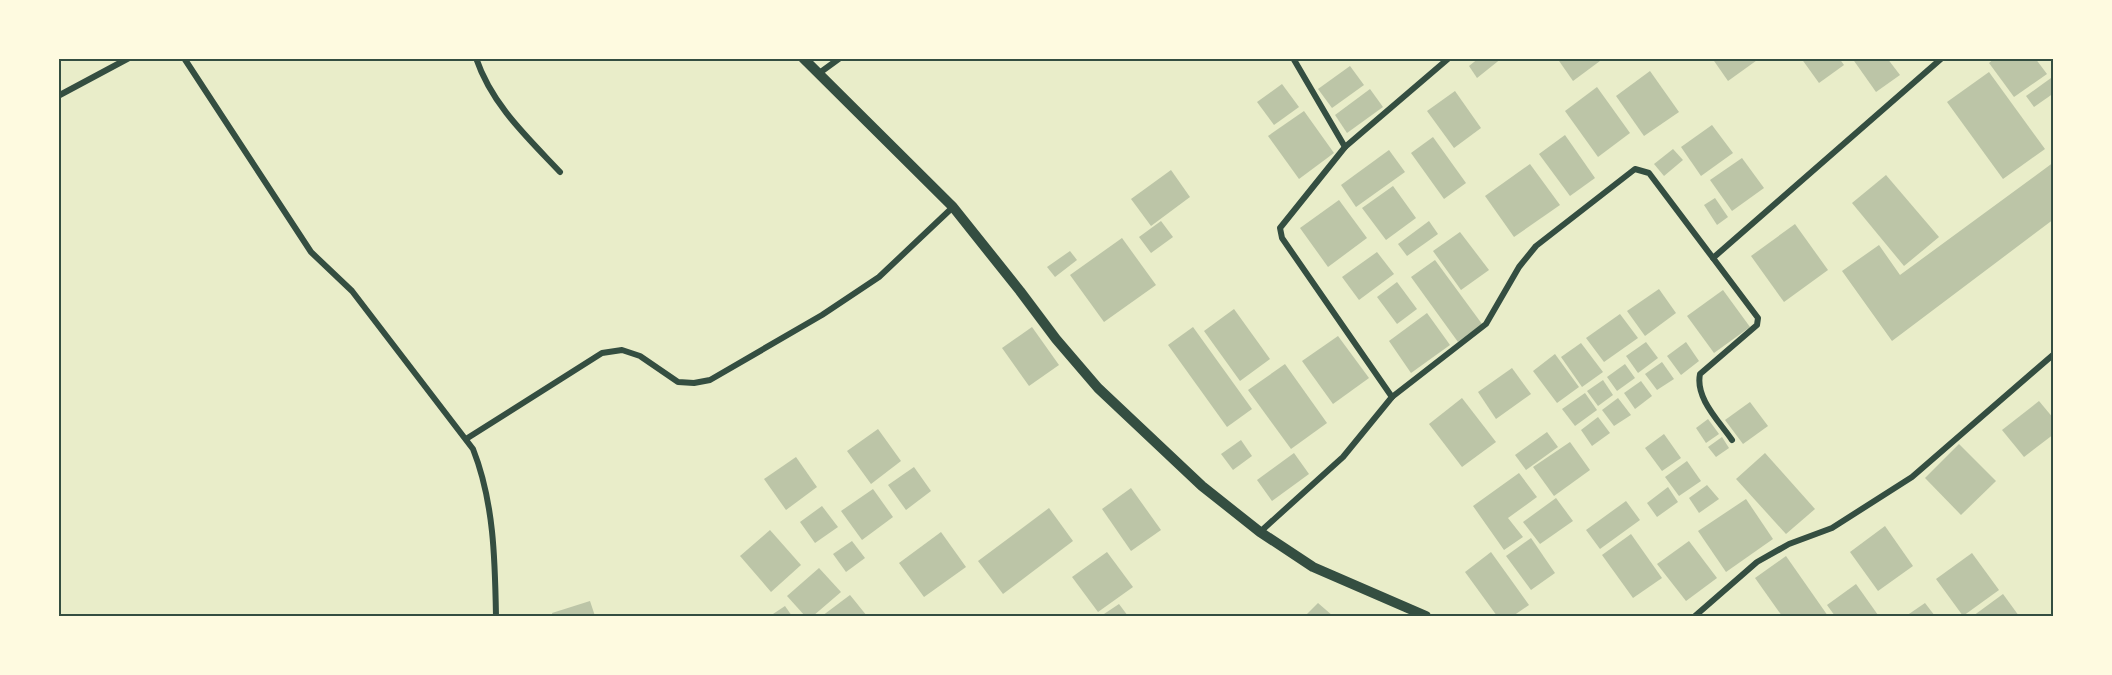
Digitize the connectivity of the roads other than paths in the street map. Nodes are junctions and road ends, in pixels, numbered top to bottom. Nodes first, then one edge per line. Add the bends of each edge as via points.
1 (129, 58) edge
2 (184, 58) edge
3 (476, 58) edge
4 (802, 58) edge
5 (840, 58) edge
6 (1293, 58) edge
7 (1449, 58) edge
8 (1942, 58) edge
9 (818, 74) junction
10 (58, 96) edge
11 (1345, 147) junction
12 (560, 172) dead end
13 (953, 207) junction
14 (1713, 258) junction
15 (2054, 354) edge
16 (1392, 398) junction
17 (466, 439) junction
18 (1732, 440) dead end
19 (1260, 532) junction
20 (1411, 613) edge
21 (496, 616) edge
22 (1426, 616) edge
23 (1695, 616) edge

1 - 10 street
2 - 17 street via 311,252 352,291
3 - 12 street via 484,82 504,112
4 - 9 street
5 - 9 street
6 - 11 street
7 - 11 street
8 - 14 street
9 - 13 street
11 - 16 street via 1285,218 1280,232
13 - 17 street via 879,277 710,380 678,382 622,350 602,353
13 - 19 street via 1098,388 1202,486
14 - 16 street via 1649,173 1635,169 1536,246 1486,324
14 - 18 street via 1758,318 1757,325 1700,374 1701,395
15 - 23 street via 1912,477 1832,528 1789,544 1757,562
16 - 19 street via 1343,457
17 - 21 street via 484,475 497,569
19 - 20 street via 1312,567
20 - 22 street

